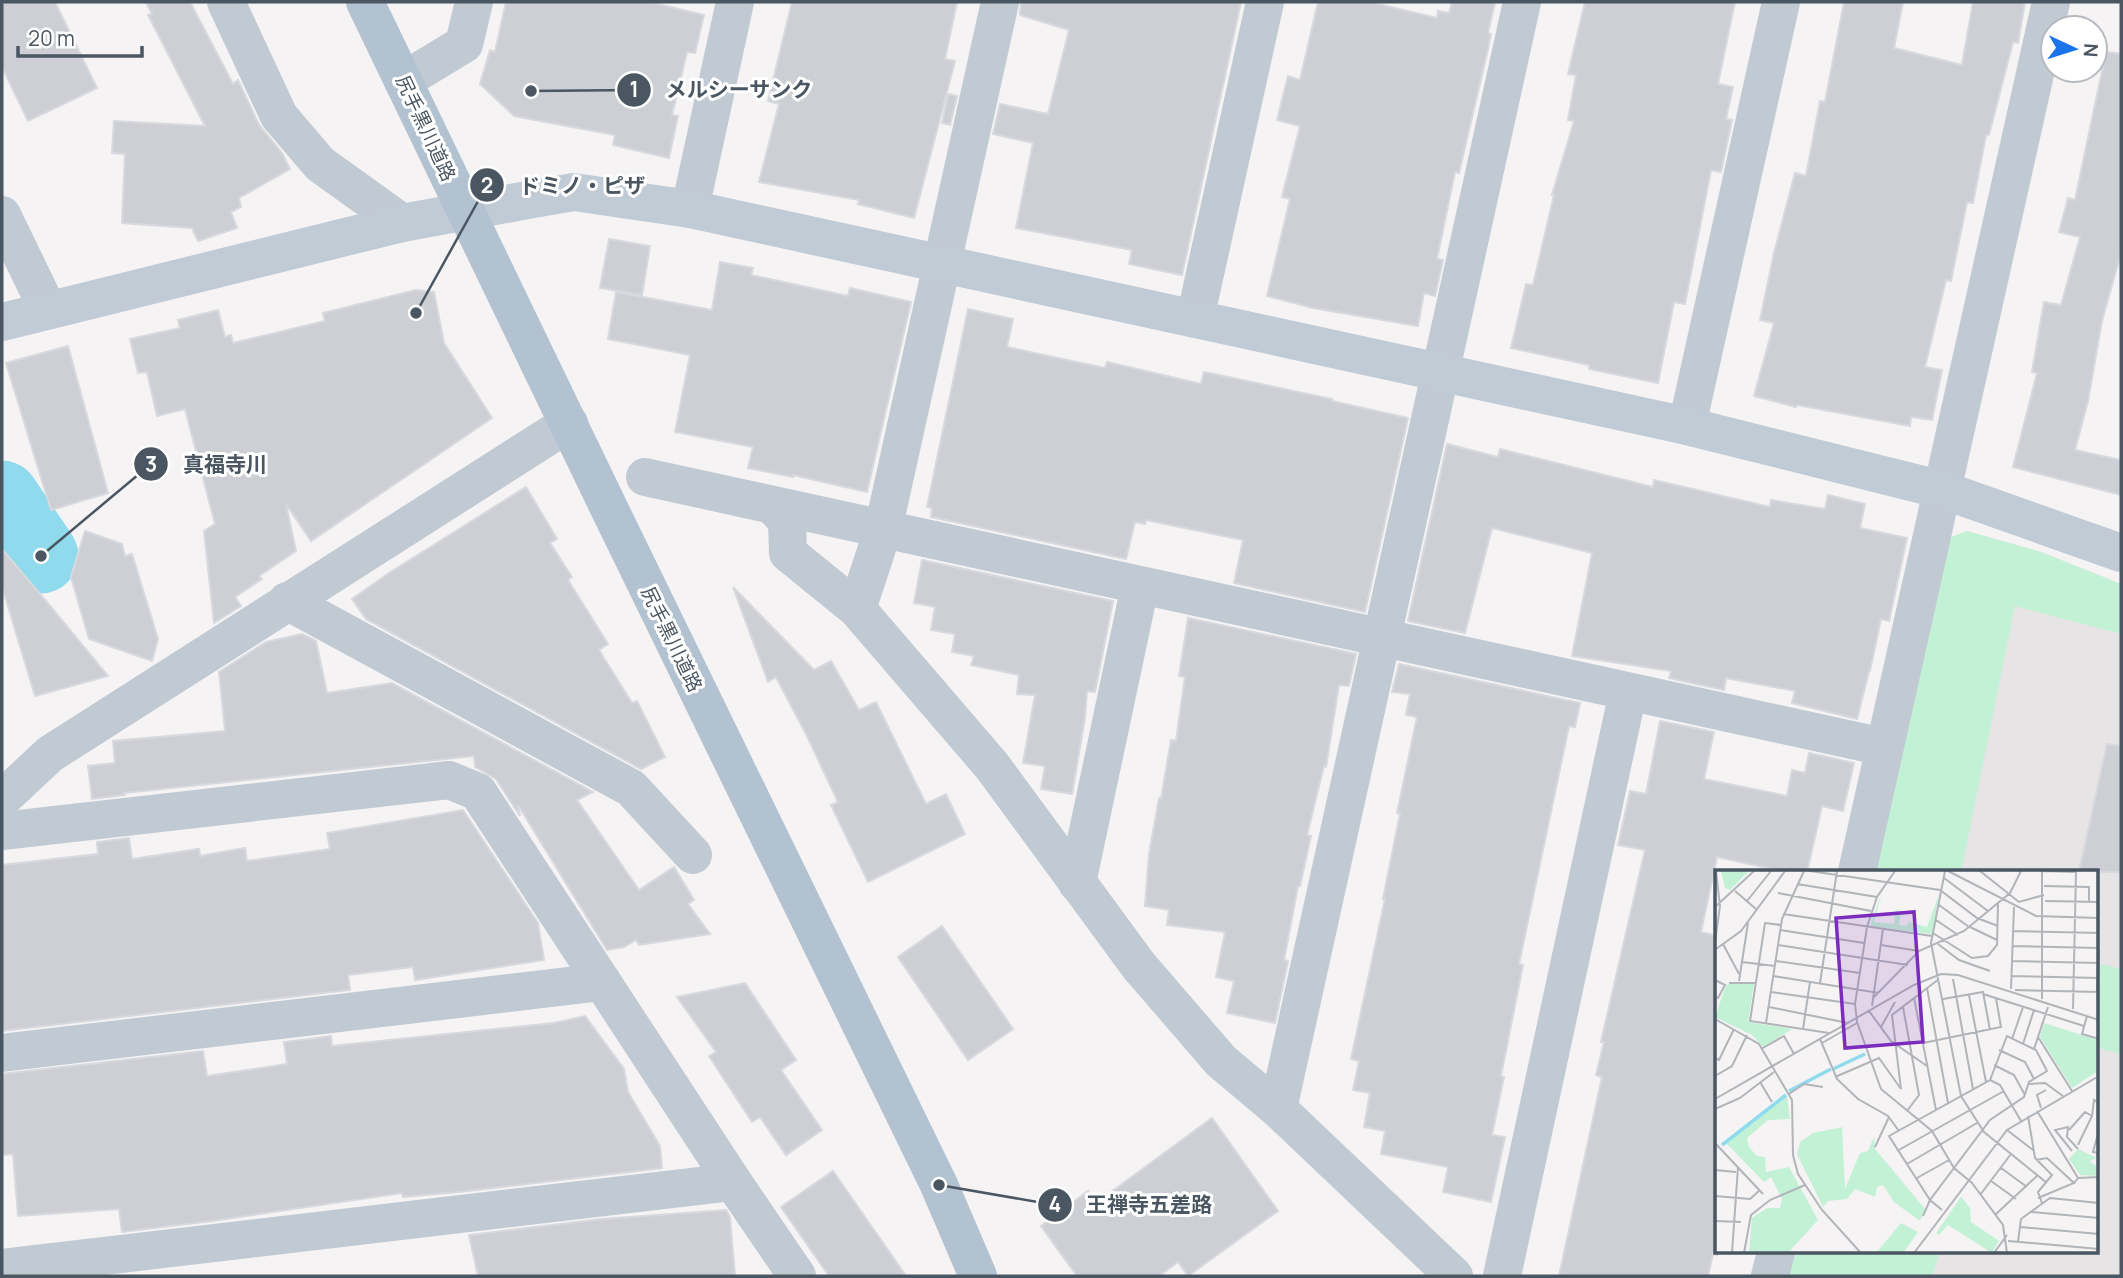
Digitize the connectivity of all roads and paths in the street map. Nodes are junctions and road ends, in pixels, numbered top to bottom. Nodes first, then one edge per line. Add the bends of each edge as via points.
1 (226, 2) edge
2 (365, 2) edge
3 (474, 2) edge
4 (735, 2) edge
5 (1000, 2) edge
6 (1265, 2) edge
7 (1522, 2) edge
8 (1781, 2) edge
9 (2051, 2) edge
10 (404, 81) junction
11 (690, 209) junction
12 (465, 211) junction
13 (2, 215) edge
14 (402, 223) junction
15 (942, 264) junction
16 (48, 310) junction
17 (1195, 319) junction
18 (2, 322) edge
19 (1440, 372) junction
20 (569, 423) junction
21 (1687, 426) junction
22 (645, 477) dead end
23 (1943, 490) junction
24 (773, 506) junction
25 (883, 530) junction
26 (2121, 553) edge
27 (1140, 586) junction
28 (287, 601) junction
29 (857, 609) junction
30 (1381, 638) junction
31 (1628, 692) junction
32 (1884, 747) junction
33 (2, 799) edge
34 (2, 831) edge
35 (693, 855) dead end
36 (1857, 870) edge
37 (1077, 883) junction
38 (602, 982) junction
39 (2, 1053) edge
40 (1278, 1109) junction
41 (733, 1182) junction
42 (1776, 1254) edge
43 (2, 1268) edge
44 (797, 1276) edge
45 (978, 1276) edge
46 (1454, 1276) edge
47 (1502, 1276) edge
48 (1770, 1276) edge

1 - 14 street via 279,116 320,164
2 - 10 main road, 尻手黒川道路
3 - 10 street via 464,44
4 - 11 street
5 - 15 street
6 - 17 street
7 - 19 street
8 - 21 street
9 - 23 street
10 - 12 main road, 尻手黒川道路
11 - 12 street via 574,192
11 - 15 street
12 - 14 street
12 - 20 main road, 尻手黒川道路
13 - 16 street
14 - 16 street
15 - 17 street
15 - 25 street
16 - 18 street
17 - 19 street
19 - 21 street
19 - 30 street
20 - 28 street
20 - 45 main road, 尻手黒川道路 via 939,1185
21 - 23 street
22 - 24 street
23 - 26 street
23 - 32 street
24 - 25 street
24 - 29 street via 787,521 788,553
25 - 27 street
25 - 29 street
27 - 30 street
27 - 37 street
28 - 33 street via 50,754
28 - 35 street via 631,788
29 - 37 street via 992,766
30 - 31 street
30 - 40 street
31 - 32 street
31 - 47 street
32 - 36 street
34 - 38 street via 449,780 478,792
37 - 40 street via 1139,966 1221,1062
38 - 39 street
38 - 41 street
40 - 46 street
41 - 43 street
41 - 44 street
42 - 48 street

